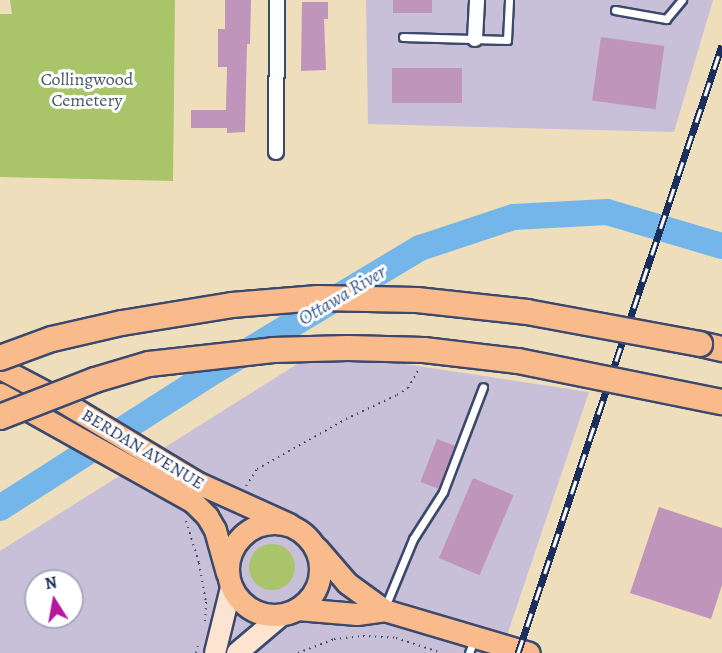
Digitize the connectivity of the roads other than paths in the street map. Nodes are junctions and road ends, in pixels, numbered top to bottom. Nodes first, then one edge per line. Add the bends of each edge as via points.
1 (277, 0) edge
2 (477, 0) edge
3 (509, 0) edge
4 (682, 0) edge
5 (615, 10) dead end
6 (403, 37) dead end
7 (475, 39) junction
8 (276, 152) dead end
9 (715, 346) edge
10 (0, 358) edge
11 (0, 368) edge
12 (483, 387) dead end
13 (0, 394) edge
14 (722, 402) edge
15 (0, 417) edge
16 (289, 524) junction
17 (313, 543) junction
18 (229, 580) junction
19 (384, 609) junction
20 (290, 612) junction
21 (472, 645) edge
22 (215, 653) edge
23 (237, 653) edge
24 (528, 653) edge

1 - 8 street
2 - 7 street
3 - 7 lane via 507,40
4 - 5 lane via 666,19
6 - 7 lane
9 - 10 highway, bridge via 527,312 417,300 318,298 232,305 122,323 52,339
11 - 16 main road, BERDAN AVENUE via 230,499
12 - 19 lane via 443,492 412,539
13 - 18 main road, BERDAN AVENUE via 201,509 215,530
14 - 15 highway, bridge via 518,362 424,350 326,349 240,353 149,364 95,380
16 - 17 main road via 303,531
16 - 18 main road via 274,522 245,532 229,558
17 - 19 main road via 346,583
17 - 20 main road via 319,556 319,579 309,600
18 - 20 main road via 240,601 252,610 267,615
18 - 22 street
19 - 20 main road via 357,614
19 - 21 main road
20 - 23 street
21 - 24 main road

